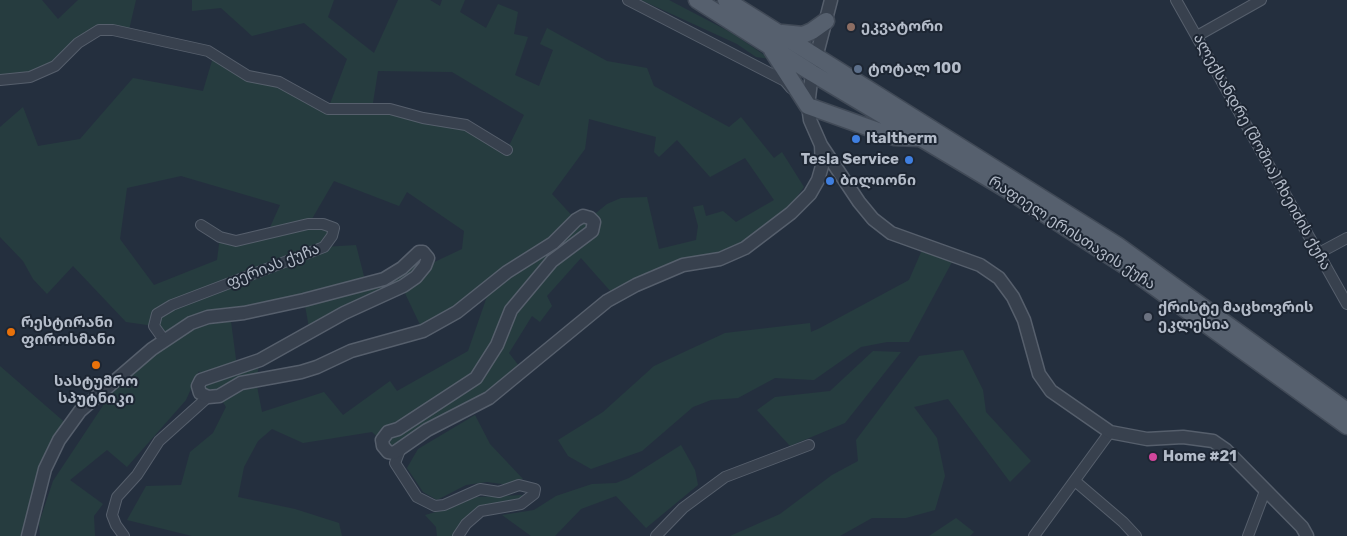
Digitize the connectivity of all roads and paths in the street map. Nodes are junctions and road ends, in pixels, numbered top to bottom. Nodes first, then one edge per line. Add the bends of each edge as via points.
1 (628, 0) edge
2 (697, 0) edge
3 (726, 0) edge
4 (831, 0) edge
5 (1176, 0) edge
6 (1261, 0) edge
7 (826, 21) junction
8 (1197, 36) junction
9 (772, 38) junction
10 (816, 56) junction
11 (812, 73) junction
12 (0, 80) edge
13 (808, 106) junction
14 (920, 138) junction
15 (821, 145) junction
16 (507, 150) dead end
17 (201, 225) dead end
18 (1347, 238) edge
19 (1319, 253) junction
20 (1347, 304) edge
21 (164, 340) junction
22 (208, 397) junction
23 (1347, 411) edge
24 (1347, 426) edge
25 (1110, 432) junction
26 (809, 445) dead end
27 (400, 450) junction
28 (1075, 481) junction
29 (1265, 492) junction
30 (28, 536) edge
31 (124, 536) edge
32 (458, 536) edge
33 (656, 536) edge
34 (1034, 536) edge
35 (1136, 536) edge
36 (1248, 536) edge
37 (1307, 536) edge

1 - 13 street via 785,82
2 - 9 main road
3 - 9 main road
4 - 7 street
5 - 8 street, ალექსანდრე (შოშია) ჩხეიძის ქუჩა
6 - 8 street
7 - 9 main road via 803,35
7 - 10 street
8 - 19 street, ალექსანდრე (შოშია) ჩხეიძის ქუჩა
9 - 10 main road, რაფიელ ერისთავის ქუჩა
9 - 11 main road, რაფიელ ერისთავის ქუჩა
9 - 13 main road
10 - 11 street
10 - 23 main road, რაფიელ ერისთავის ქუჩა via 1116,245
11 - 13 street
11 - 14 main road, რაფიელ ერისთავის ქუჩა
12 - 16 street via 30,77 56,66 78,44 99,30 113,30 208,51 248,76 279,82 328,110 390,109 466,125
13 - 14 main road via 895,137
13 - 15 street via 810,120
14 - 24 main road, რაფიელ ერისთავის ქუჩა via 1127,267
15 - 25 street via 859,202 891,233 980,265 999,278 1024,320 1039,374 1051,391
15 - 27 street via 822,166 810,194 745,248 720,259 683,265 636,285 607,302 489,398 427,430
17 - 21 street, ფერიას ქუჩა via 220,238 236,241 308,224 334,228 324,247 172,305 157,314 154,326
18 - 19 street
19 - 20 street, ალექსანდრე (შოშია) ჩხეიძის ქუჩა
21 - 22 street via 191,323 208,317 244,313 384,279 419,252 428,258 416,277 402,286 344,313 260,360 202,380 198,386 200,393
21 - 30 street via 80,411 59,440 44,469
22 - 27 street via 219,396 241,383 301,372 351,351 423,331 457,312 507,272 553,243 576,220 583,216 590,218 594,222 592,231 552,261 515,304 497,345 476,378 398,429 388,432 382,440 383,446 388,452
22 - 31 street via 159,441 137,475 117,497 112,515
25 - 28 street
25 - 29 street via 1147,439 1182,437 1213,441 1226,450
26 - 33 street via 725,477 683,508
27 - 32 street via 395,463 417,498 435,506 480,489 499,492 520,485 535,489 534,494 521,504 481,512 466,524
28 - 34 street
28 - 35 street
29 - 36 street
29 - 37 street via 1302,527

